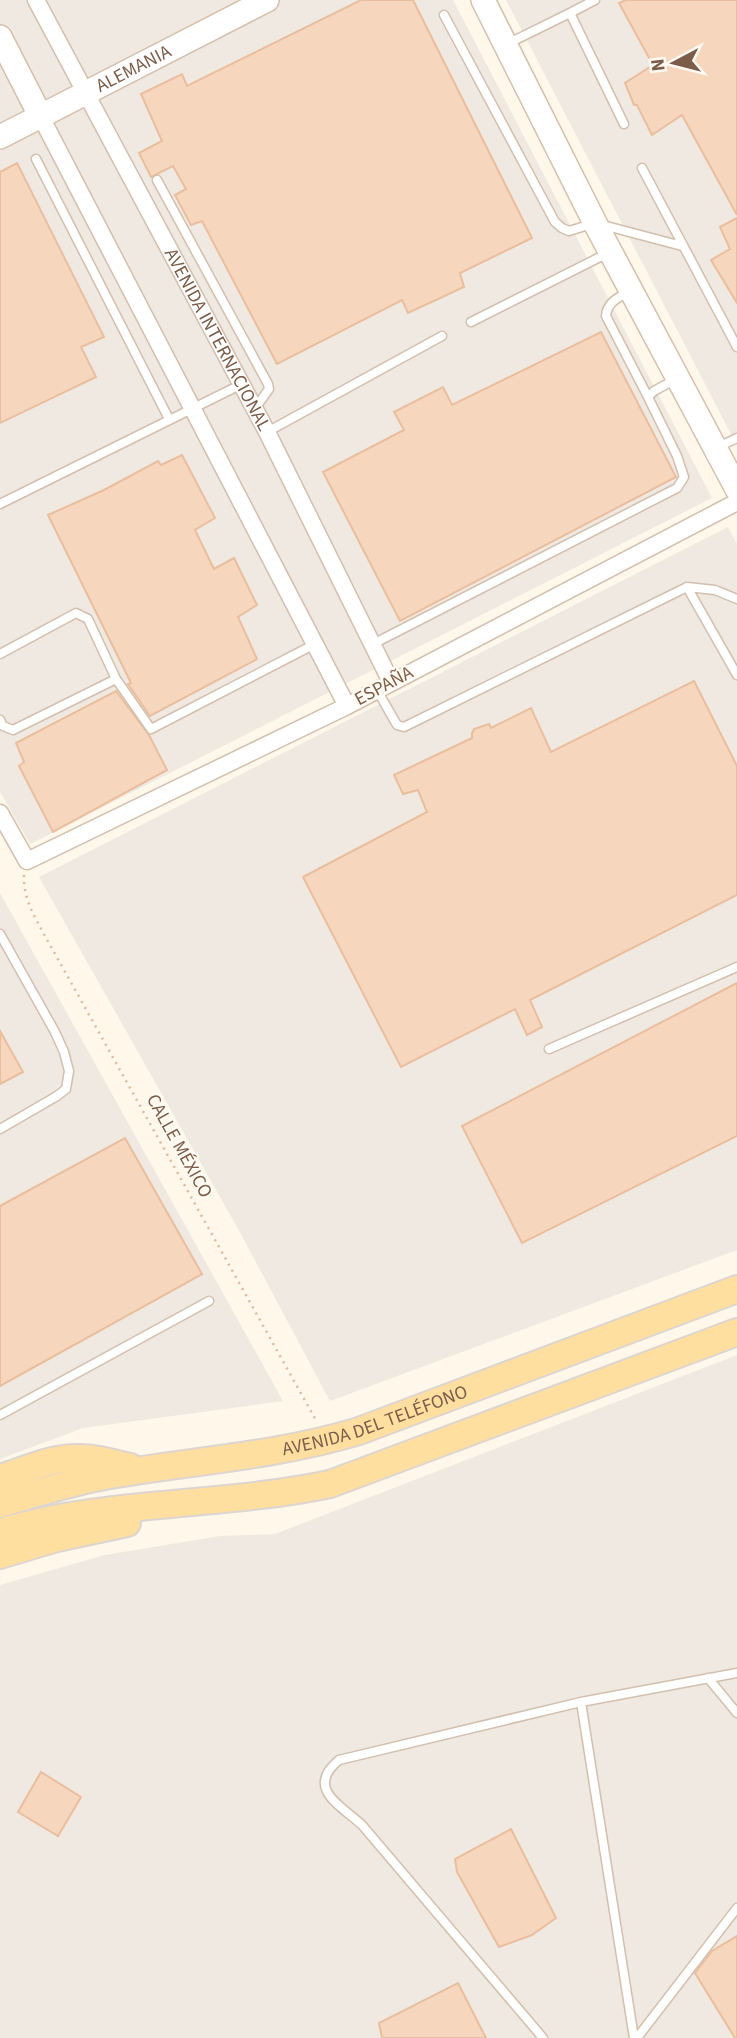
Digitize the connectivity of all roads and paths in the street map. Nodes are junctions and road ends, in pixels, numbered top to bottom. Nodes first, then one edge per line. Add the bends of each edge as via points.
1 (36, 0) edge
2 (267, 0) edge
3 (483, 0) edge
4 (595, 0) edge
5 (570, 13) junction
6 (443, 15) dead end
7 (0, 37) edge
8 (507, 44) junction
9 (85, 95) junction
10 (41, 117) junction
11 (624, 124) dead end
12 (0, 137) edge
13 (36, 159) dead end
14 (642, 168) dead end
15 (157, 180) dead end
16 (595, 223) junction
17 (682, 246) junction
18 (611, 251) junction
19 (631, 290) junction
20 (471, 322) dead end
21 (442, 336) dead end
22 (737, 347) edge
23 (678, 378) junction
24 (240, 384) junction
25 (648, 397) junction
26 (192, 409) junction
27 (254, 411) junction
28 (169, 419) junction
29 (267, 432) junction
30 (737, 438) edge
31 (716, 448) junction
32 (737, 489) edge
33 (737, 502) edge
34 (0, 504) edge
35 (687, 587) junction
36 (737, 599) edge
37 (315, 644) junction
38 (373, 644) junction
39 (0, 654) edge
40 (737, 675) edge
41 (116, 679) junction
42 (384, 686) junction
43 (347, 706) junction
44 (0, 720) edge
45 (0, 813) edge
46 (27, 861) junction
47 (0, 934) edge
48 (737, 967) edge
49 (549, 1049) dead end
50 (0, 1129) edge
51 (737, 1289) edge
52 (209, 1301) dead end
53 (737, 1332) edge
54 (0, 1415) edge
55 (327, 1441) junction
56 (141, 1470) junction
57 (0, 1478) edge
58 (182, 1503) junction
59 (0, 1504) edge
60 (0, 1532) edge
61 (0, 1555) edge
62 (737, 1673) edge
63 (708, 1678) junction
64 (581, 1702) junction
65 (737, 1713) edge
66 (737, 1908) edge
67 (543, 2038) edge
68 (635, 2038) edge

1 - 9 street, AVENIDA INTERNACIONAL
2 - 9 main road, ALEMANIA
3 - 8 main road
4 - 5 lane
5 - 8 lane
5 - 11 lane
6 - 16 lane via 555,222 569,231
7 - 10 main road
8 - 16 main road
9 - 10 main road, ALEMANIA
9 - 24 street, AVENIDA INTERNACIONAL
10 - 12 main road, ALEMANIA
10 - 26 street
13 - 28 lane
14 - 17 lane
15 - 27 lane via 268,384 269,390
16 - 17 lane
16 - 18 main road
17 - 22 lane
18 - 19 main road
18 - 20 lane
19 - 23 main road
19 - 25 lane via 614,300 606,316
21 - 29 lane
23 - 25 lane
23 - 31 main road
24 - 26 lane
24 - 27 street, AVENIDA INTERNACIONAL
25 - 38 lane via 684,477 677,488
26 - 28 lane
26 - 37 street
27 - 29 street, AVENIDA INTERNACIONAL
28 - 34 lane
29 - 38 street, AVENIDA INTERNACIONAL
30 - 31 lane
31 - 32 main road
33 - 42 street, ESPAÑA
35 - 36 lane via 715,590
35 - 40 lane
35 - 42 lane via 404,727 397,725
37 - 41 lane via 151,729
37 - 43 street
38 - 42 street, AVENIDA INTERNACIONAL
39 - 41 lane via 76,613 88,620
41 - 44 lane via 13,730
42 - 43 street, ESPAÑA
43 - 46 street, ESPAÑA
45 - 46 street
46 - 55 path, CALLE MÉXICO via 25,892 36,919
47 - 50 lane via 64,1052 69,1080 57,1096
48 - 49 lane
51 - 55 main road, AVENIDA DEL TELÉFONO
52 - 54 lane
53 - 58 main road via 330,1484 259,1497
55 - 56 main road, AVENIDA DEL TELÉFONO
56 - 57 main road via 73,1457
56 - 59 main road, AVENIDA DEL TELÉFONO
58 - 60 main road via 56,1517
58 - 61 main road via 127,1523
62 - 63 lane
63 - 64 lane
63 - 65 lane
64 - 67 lane via 339,1760 327,1770 324,1782 328,1794 362,1825
64 - 68 lane
66 - 68 lane

